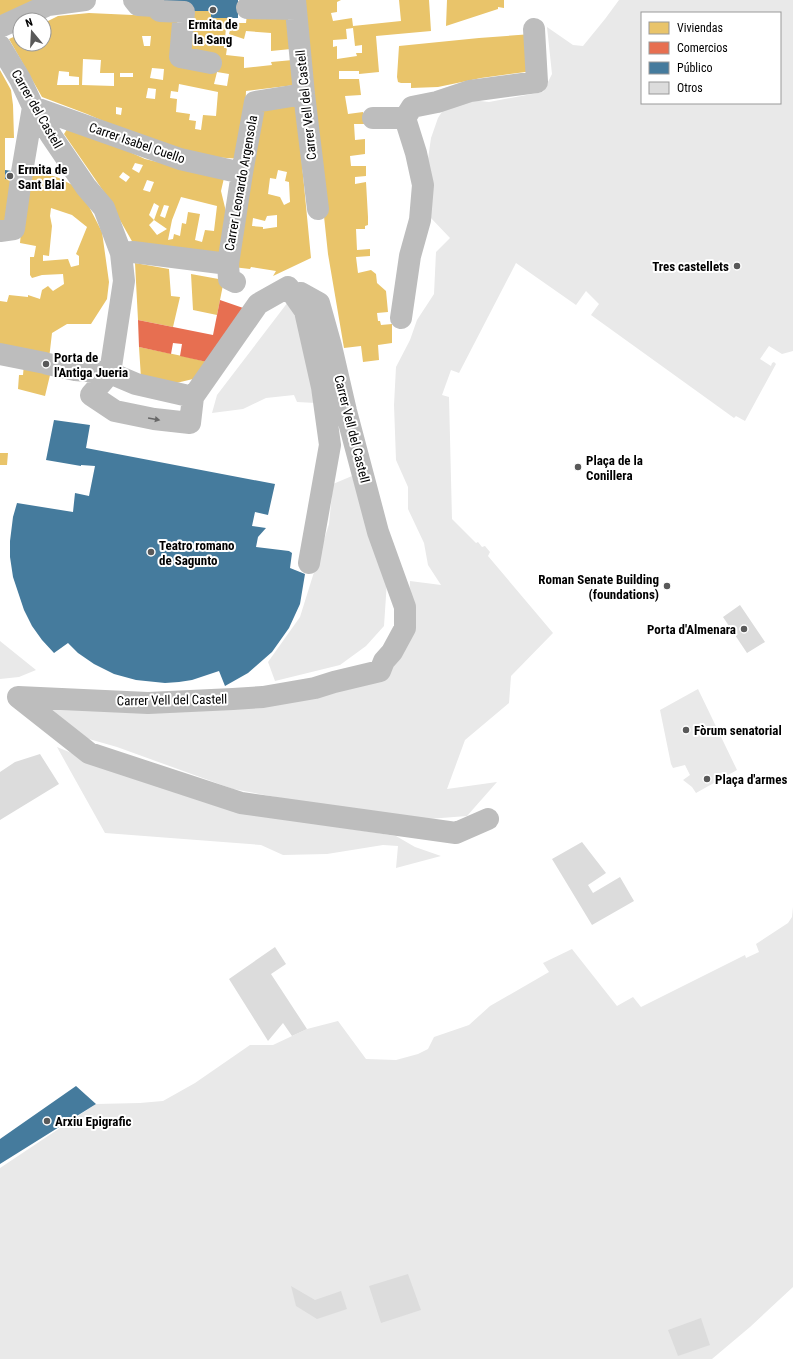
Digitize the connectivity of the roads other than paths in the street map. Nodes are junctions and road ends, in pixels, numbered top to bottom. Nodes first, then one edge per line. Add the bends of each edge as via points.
1 (85, 0) edge
2 (134, 0) edge
3 (296, 4) edge
4 (247, 8) dead end
5 (534, 29) dead end
6 (0, 42) edge
7 (211, 63) dead end
8 (304, 94) junction
9 (33, 107) junction
10 (373, 118) dead end
11 (405, 118) junction
12 (242, 172) junction
13 (318, 209) dead end
14 (0, 231) edge
15 (121, 253) junction
16 (293, 294) junction
17 (401, 318) dead end
18 (0, 354) edge
19 (110, 373) junction
20 (193, 397) junction
21 (310, 563) dead end
22 (488, 819) dead end

1 - 6 street via 48,5
2 - 7 street via 138,5 154,6 160,11 184,12 180,57
3 - 4 street
3 - 8 street, Carrer Vell del Castell
5 - 11 street via 537,82 470,91 412,107
6 - 9 street, Carrer del Castell
8 - 12 street, Carrer Leonardo Argensola via 255,102
8 - 13 street, Carrer Vell del Castell
9 - 12 street, Carrer Isabel Cuello via 180,159
9 - 14 street via 14,229
9 - 15 street, Carrer del Castell via 86,187 104,208
10 - 11 street
11 - 17 street via 423,185 420,220 410,256
12 - 15 street, Carrer Leonardo Argensola via 231,273 133,252
15 - 19 street, Carrer del Castell via 124,281
16 - 20 street via 288,287 258,304
16 - 21 street via 305,311 322,387 330,445
16 - 22 street, Carrer Vell del Castell via 301,293 318,303 378,532 405,607 405,628 380,671 315,688 263,697 148,703 18,697 89,753 241,803 456,833
18 - 19 street via 75,370
19 - 20 street via 136,384
19 -> 20 street via 91,395 115,411 190,423

